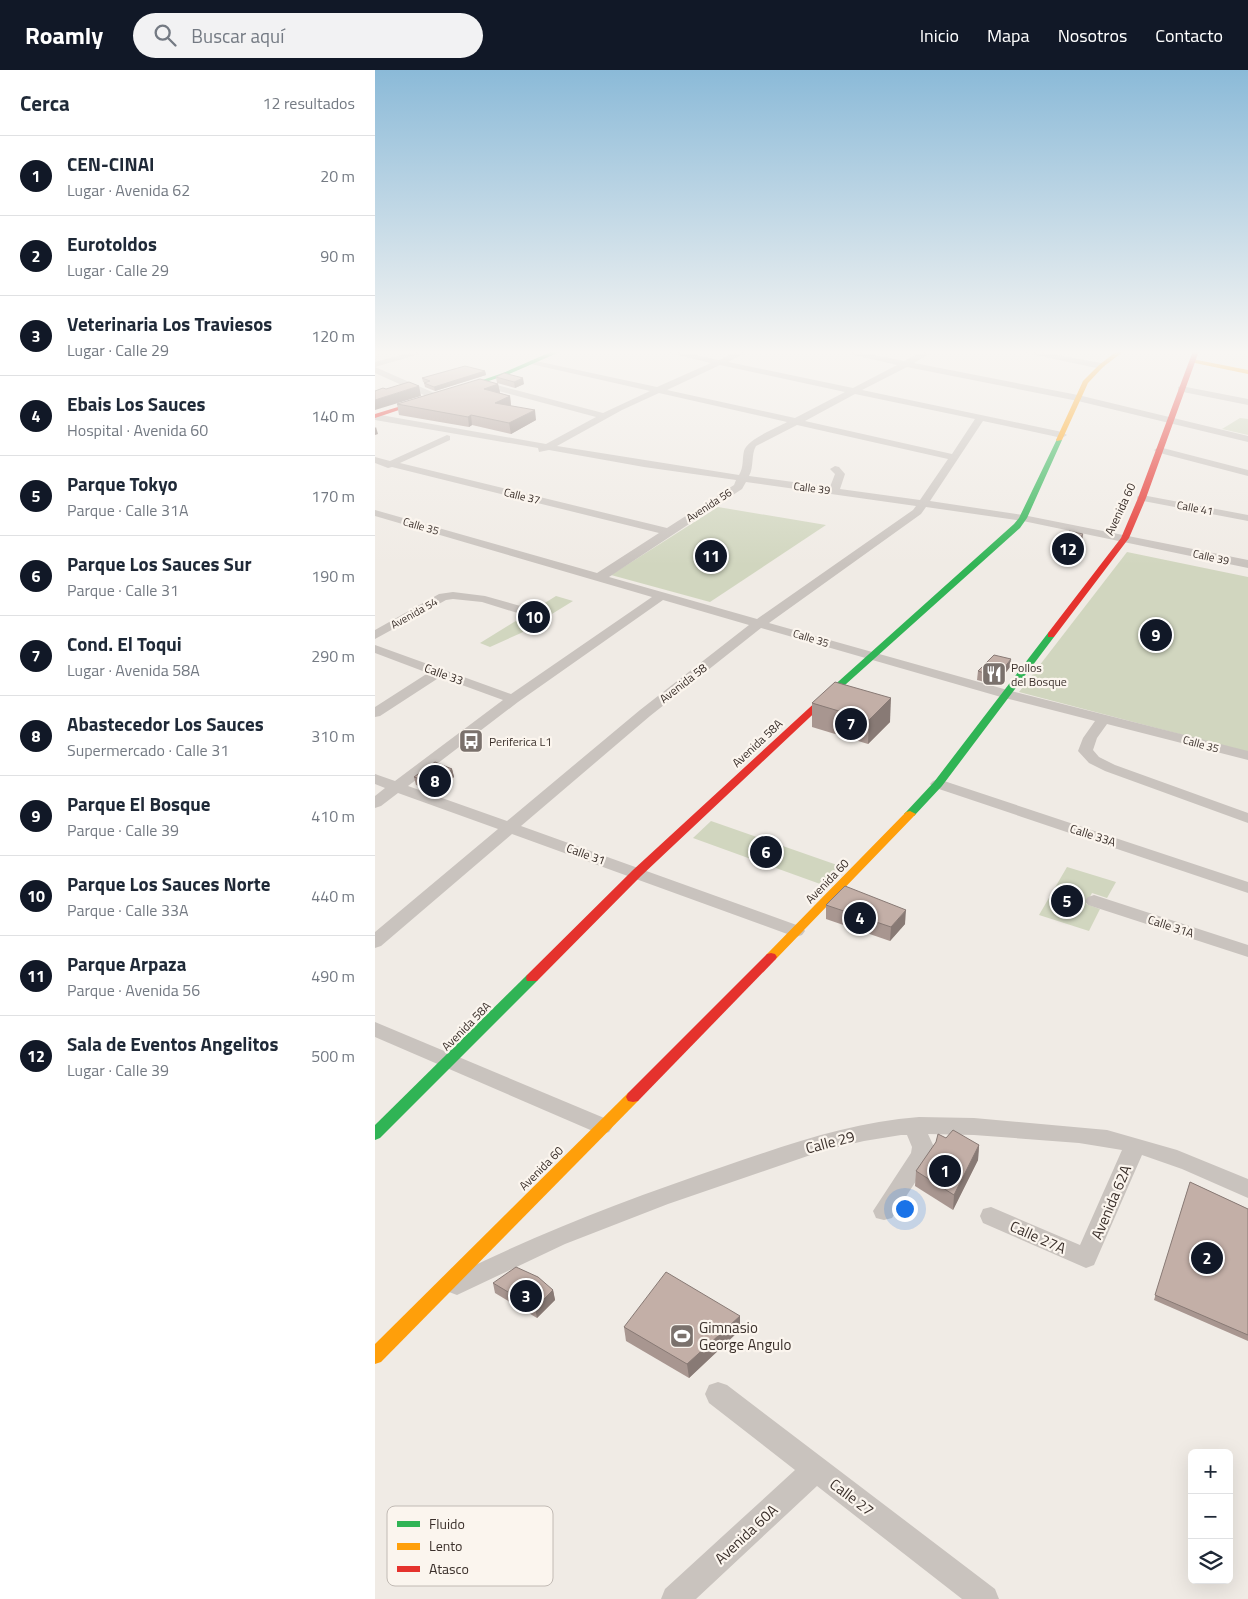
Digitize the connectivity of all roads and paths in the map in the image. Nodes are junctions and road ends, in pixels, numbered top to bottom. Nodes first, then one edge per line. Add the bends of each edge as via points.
1 (405, 422) edge
2 (593, 422) edge
3 (793, 422) edge
4 (801, 422) edge
5 (978, 422) edge
6 (997, 422) edge
7 (1067, 422) edge
8 (1169, 422) edge
9 (1179, 422) edge
10 (375, 425) edge
11 (1062, 435) junction
12 (447, 438) junction
13 (1248, 440) edge
14 (1159, 450) junction
15 (541, 451) junction
16 (953, 457) junction
17 (375, 460) edge
18 (392, 464) junction
19 (835, 469) dead end
20 (375, 471) edge
21 (1248, 473) edge
22 (740, 483) junction
23 (834, 491) junction
24 (1142, 498) junction
25 (920, 508) junction
26 (378, 516) edge
27 (1248, 518) edge
28 (1020, 522) junction
29 (668, 532) junction
30 (1122, 542) junction
31 (1248, 564) edge
32 (1248, 572) edge
33 (600, 577) junction
34 (454, 594) joint
35 (662, 596) junction
36 (527, 612) dead end
37 (760, 623) junction
38 (375, 635) edge
39 (375, 649) edge
40 (871, 656) junction
41 (439, 672) junction
42 (1006, 694) junction
43 (513, 699) junction
44 (375, 713) edge
45 (1104, 719) junction
46 (1085, 751) joint
47 (1248, 756) edge
48 (375, 780) edge
49 (937, 784) junction
50 (397, 787) junction
51 (375, 803) edge
52 (1248, 818) edge
53 (510, 827) junction
54 (637, 873) junction
55 (1248, 888) edge
56 (1094, 901) dead end
57 (796, 931) junction
58 (375, 942) edge
59 (1248, 952) edge
60 (375, 1029) edge
61 (449, 1062) junction
62 (603, 1126) junction
63 (914, 1126) junction
64 (375, 1134) edge
65 (1135, 1146) junction
66 (1248, 1189) edge
67 (884, 1211) dead end
68 (991, 1216) dead end
69 (1086, 1258) joint
70 (430, 1299) junction
71 (375, 1356) edge
72 (718, 1394) dead end
73 (816, 1469) junction
74 (675, 1599) edge
75 (985, 1599) edge

1 - 15 street, Calle 39
2 - 15 street
3 - 22 street, Avenida 56 via 749,449 747,470
4 - 16 street
5 - 16 street, Avenida 58
6 - 11 street
7 - 11 street, Avenida 58A
8 - 14 street, Avenida 60
9 - 13 street
10 - 12 street, Calle 39
11 - 28 street, Avenida 58A
12 - 15 street, Calle 39
12 - 18 street
14 - 21 street
14 - 24 street, Avenida 60
15 - 22 street, Calle 39
16 - 25 street, Avenida 58
17 - 18 street, Calle 37
18 - 20 street
18 - 29 street, Calle 37
19 - 23 street via 840,474
22 - 23 street, Calle 39
22 - 25 street, Calle 39
22 - 29 street, Avenida 56
23 - 25 street, Calle 39
24 - 27 street, Calle 41
24 - 30 street, Avenida 60
25 - 28 street, Calle 39
25 - 37 street, Avenida 58
26 - 33 street, Calle 35
28 - 30 street, Calle 39
28 - 40 street, Avenida 58A
29 - 33 street, Avenida 56
30 - 31 street, Calle 39
30 - 32 street, Calle 39
30 - 42 street, Avenida 60
33 - 35 street, Calle 35
34 - 36 street
34 - 38 street, Avenida 54
35 - 37 street, Calle 35
35 - 43 street
37 - 40 street, Calle 35
37 - 53 street, Avenida 58 via 645,713
39 - 41 street, Calle 33
40 - 42 street, Calle 35
40 - 54 street, Avenida 58A
41 - 43 street, Calle 33
41 - 44 street
42 - 45 street, Calle 35
42 - 49 street, Avenida 60
43 - 50 street
45 - 46 street
45 - 47 street, Calle 35
46 - 52 street via 1110,768
48 - 50 street, Calle 31
49 - 55 street, Calle 33A
49 - 57 street, Avenida 60
50 - 51 street
50 - 53 street, Calle 31
53 - 54 street, Calle 31
53 - 58 street, Avenida 58
54 - 57 street, Calle 31
54 - 61 street, Avenida 58A
56 - 59 street, Calle 31A
57 - 62 street, Avenida 60
60 - 61 street
61 - 62 street
61 - 64 street, Avenida 58A
62 - 70 street, Avenida 60
63 - 65 street, Calle 29 via 982,1126 1088,1136
63 - 67 street via 923,1146 922,1155
63 - 70 street, Calle 29 via 882,1129 826,1142 659,1197 552,1240
65 - 66 street, Calle 29 via 1190,1163
65 - 69 street, Avenida 62A
68 - 69 street, Calle 27A
70 - 71 street, Avenida 60
72 - 73 street, Calle 27
73 - 74 street, Avenida 60A
73 - 75 street, Calle 27

